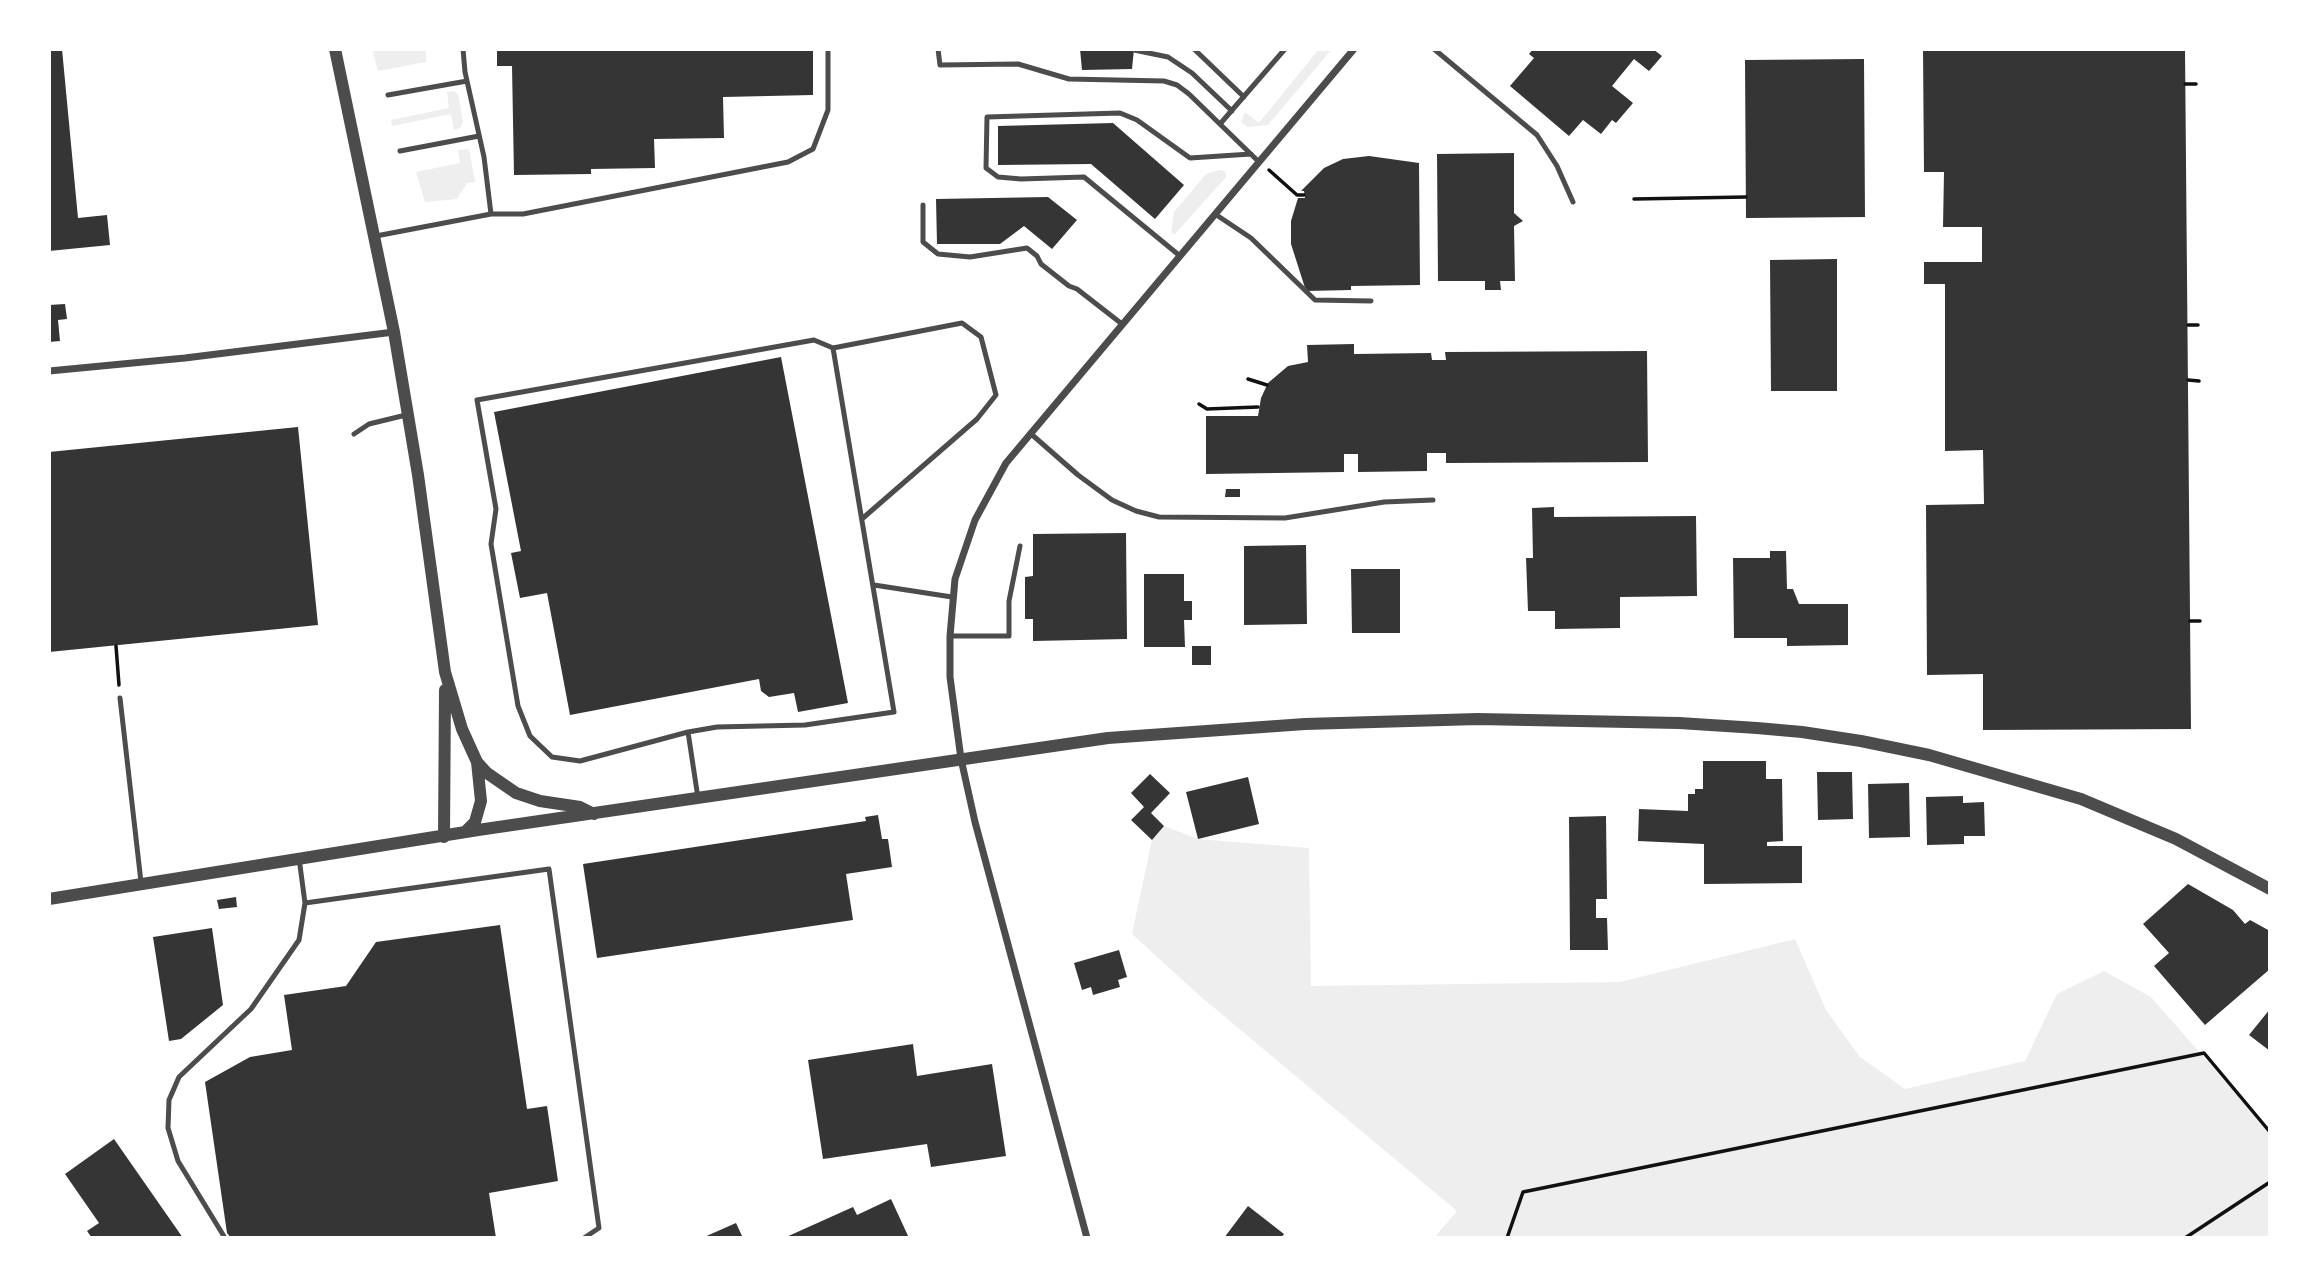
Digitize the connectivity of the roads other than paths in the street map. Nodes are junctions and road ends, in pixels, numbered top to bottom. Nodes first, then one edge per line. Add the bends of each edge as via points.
1 (335, 49) edge
2 (463, 49) edge
3 (828, 49) edge
4 (938, 49) edge
5 (1194, 49) edge
6 (1284, 49) edge
7 (1354, 49) edge
8 (1434, 49) edge
9 (1134, 50) edge
10 (467, 81) junction
11 (388, 95) dead end
12 (1244, 97) junction
13 (1232, 111) junction
14 (1220, 124) junction
15 (479, 136) junction
16 (400, 151) dead end
17 (1251, 154) junction
18 (1259, 162) junction
19 (1573, 202) dead end
20 (923, 205) dead end
21 (491, 214) junction
22 (1215, 214) junction
23 (376, 236) junction
24 (1180, 256) junction
25 (1371, 302) dead end
26 (1122, 324) junction
27 (394, 332) junction
28 (833, 348) junction
29 (49, 371) edge
30 (408, 415) junction
31 (354, 433) dead end
32 (1030, 433) junction
33 (1433, 500) dead end
34 (863, 518) junction
35 (1020, 546) dead end
36 (874, 585) junction
37 (952, 597) junction
38 (950, 636) junction
39 (445, 672) junction
40 (120, 698) road end
41 (688, 732) junction
42 (961, 759) junction
43 (477, 762) junction
44 (698, 798) junction
45 (595, 814) junction
46 (462, 834) junction
47 (444, 837) junction
48 (299, 858) junction
49 (141, 885) junction
50 (2270, 889) edge
51 (49, 899) edge
52 (305, 903) junction
53 (225, 1238) edge
54 (584, 1238) edge
55 (1087, 1238) edge

1 - 23 street
2 - 10 lane
3 - 21 lane via 828,110 813,149 788,162 523,214
4 - 14 lane via 940,65 1018,64 1069,79 1164,81 1189,94
5 - 12 lane
6 - 12 lane
7 - 18 street
8 - 19 lane via 1537,135
9 - 13 lane via 1168,57
10 - 11 lane
10 - 15 lane
12 - 13 lane
13 - 14 lane
14 - 17 lane
15 - 16 lane
15 - 21 lane
17 - 18 lane
17 - 24 lane via 1190,158 1138,120 1120,113 987,117 986,168 998,177 1084,177
18 - 22 street
20 - 26 lane via 923,242 938,254 970,257 1027,248 1041,264
21 - 23 lane
22 - 24 street
22 - 25 lane via 1251,238 1315,300
23 - 27 street
24 - 26 street
26 - 32 street
27 - 29 street
27 - 30 street
28 - 34 lane
28 - 34 lane via 962,323 981,337 996,395 977,419
28 - 41 lane via 814,340 477,400 496,509 491,544 518,706 530,736 552,757 580,761
30 - 31 lane via 369,424
30 - 39 street
32 - 33 lane via 1112,500 1159,517 1285,519 1384,502
32 - 37 street via 980,508 965,544
34 - 36 lane
35 - 38 lane via 1009,601 1009,636
36 - 37 lane
36 - 41 lane via 894,712 805,725
37 - 38 street
38 - 42 street via 952,705
39 - 43 street
39 - 47 street
40 - 49 lane
41 - 44 lane
42 - 44 street
42 - 50 street via 1119,737 1392,720 1614,721 1802,732 1929,754 2081,799 2176,839
42 - 55 street
43 - 45 street via 516,793
43 - 46 street via 479,814
44 - 45 street
45 - 46 street
46 - 47 street
47 - 48 street
48 - 49 street
48 - 52 lane
49 - 51 street
52 - 53 lane via 299,940 251,1009 179,1077 169,1100 168,1128 178,1161
52 - 54 lane via 549,869 598,1228

